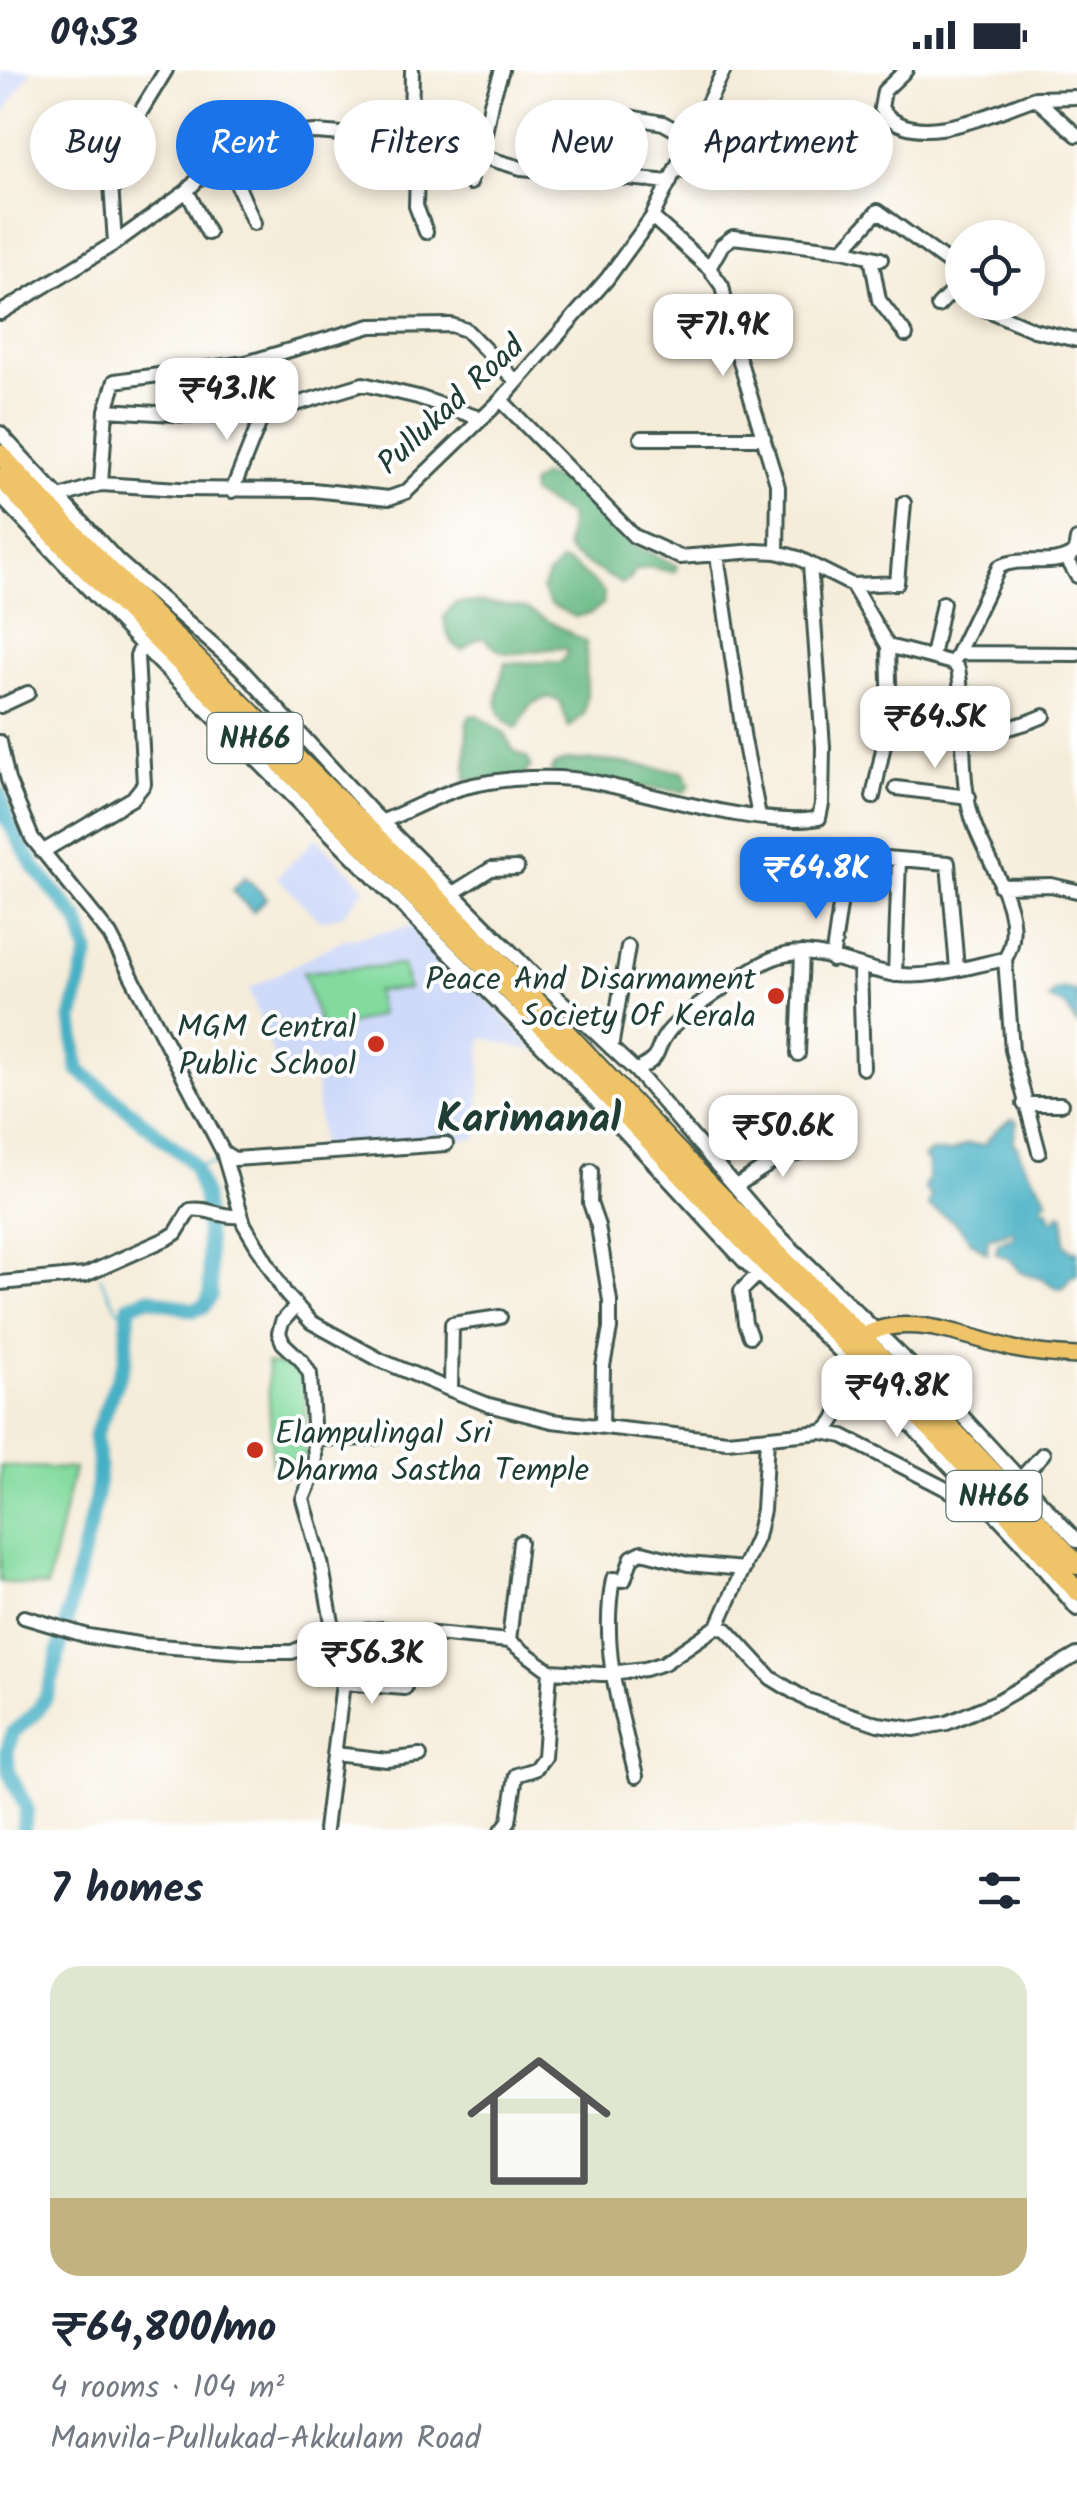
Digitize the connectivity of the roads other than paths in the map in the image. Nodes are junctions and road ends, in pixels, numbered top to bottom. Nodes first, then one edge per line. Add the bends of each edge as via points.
1 (166, 70) edge
2 (412, 70) edge
3 (502, 70) edge
4 (724, 70) edge
5 (906, 70) edge
6 (1077, 97) edge
7 (1035, 98) junction
8 (413, 100) edge
9 (492, 100) edge
10 (709, 100) edge
11 (1077, 135) edge
12 (495, 160) edge
13 (668, 176) edge
14 (668, 187) edge
15 (240, 190) edge
16 (416, 190) edge
17 (187, 191) joint
18 (652, 217) junction
19 (254, 223) dead end
20 (426, 232) dead end
21 (208, 233) dead end
22 (115, 243) junction
23 (843, 250) junction
24 (945, 264) edge
25 (709, 268) junction
26 (945, 298) edge
27 (938, 306) dead end
28 (0, 312) edge
29 (1011, 320) edge
30 (906, 335) dead end
31 (1077, 340) edge
32 (517, 382) junction
33 (501, 400) junction
34 (106, 410) junction
35 (263, 414) junction
36 (482, 419) junction
37 (0, 433) edge
38 (641, 438) dead end
39 (764, 438) junction
40 (0, 454) edge
41 (0, 477) edge
42 (101, 484) junction
43 (232, 491) junction
44 (0, 496) edge
45 (60, 497) junction
46 (904, 503) dead end
47 (1077, 540) edge
48 (777, 552) junction
49 (717, 555) junction
50 (1067, 558) junction
51 (810, 564) junction
52 (1077, 576) edge
53 (852, 585) junction
54 (943, 603) dead end
55 (142, 645) junction
56 (888, 646) junction
57 (1077, 654) edge
58 (932, 657) junction
59 (955, 658) junction
60 (28, 694) dead end
61 (0, 706) edge
62 (1044, 716) dead end
63 (888, 727) junction
64 (964, 736) junction
65 (0, 742) edge
66 (896, 788) dead end
67 (969, 797) junction
68 (873, 798) dead end
69 (758, 816) junction
70 (383, 821) junction
71 (42, 852) junction
72 (861, 856) dead end
73 (899, 859) junction
74 (518, 868) dead end
75 (1000, 886) junction
76 (1077, 891) edge
77 (453, 892) junction
78 (842, 892) dead end
79 (628, 947) dead end
80 (802, 952) junction
81 (1005, 958) junction
82 (832, 960) junction
83 (860, 966) junction
84 (957, 969) junction
85 (895, 974) junction
86 (610, 1048) junction
87 (798, 1054) dead end
88 (863, 1068) dead end
89 (636, 1071) junction
90 (1024, 1104) junction
91 (1061, 1104) dead end
92 (446, 1144) dead end
93 (815, 1148) dead end
94 (223, 1152) junction
95 (1039, 1152) dead end
96 (592, 1171) dead end
97 (736, 1186) junction
98 (239, 1216) junction
99 (758, 1274) junction
100 (0, 1283) edge
101 (296, 1306) junction
102 (500, 1317) dead end
103 (750, 1336) dead end
104 (859, 1342) junction
105 (1077, 1356) edge
106 (451, 1390) junction
107 (602, 1426) junction
108 (822, 1432) junction
109 (376, 1438) dead end
110 (767, 1438) junction
111 (314, 1439) junction
112 (1043, 1454) dead end
113 (1020, 1479) junction
114 (956, 1494) dead end
115 (1077, 1541) edge
116 (520, 1542) dead end
117 (1077, 1565) edge
118 (744, 1569) junction
119 (1077, 1590) edge
120 (1077, 1609) edge
121 (24, 1617) dead end
122 (718, 1626) junction
123 (334, 1634) junction
124 (509, 1641) junction
125 (1077, 1654) edge
126 (550, 1671) junction
127 (611, 1674) junction
128 (343, 1683) junction
129 (405, 1688) dead end
130 (545, 1746) junction
131 (530, 1751) dead end
132 (335, 1754) junction
133 (420, 1756) dead end
134 (636, 1776) dead end
135 (326, 1830) edge
136 (502, 1830) edge

1 - 22 street via 113,157
2 - 8 street
3 - 9 street
4 - 10 street, Pullukad Road
5 - 7 street via 884,91 881,108 897,123 934,130
6 - 7 street
7 - 11 street
12 - 13 street via 521,168
14 - 18 street, Pullukad Road
15 - 19 street
16 - 20 street
17 - 21 street
17 - 22 street
18 - 25 street
18 - 32 street, Pullukad Road
22 - 28 street
23 - 24 street via 878,212
23 - 25 street via 733,238
23 - 30 street via 876,258 878,300
25 - 39 street via 722,286
26 - 27 street
29 - 31 street
32 - 33 street, Pullukad Road
32 - 34 street via 466,330 383,325 246,363 114,381
33 - 36 street, Pullukad Road
33 - 49 street via 634,536 669,555
34 - 35 street
34 - 42 street
35 - 36 street via 362,384
35 - 43 street
36 - 43 street, Pullukad Road via 398,497
37 - 45 street
38 - 39 street
39 - 48 street via 778,487
40 - 104 highway, NH66 via 88,551 522,983
41 - 104 highway, NH66 via 512,995 754,1251
42 - 43 street, Pullukad Road
42 - 45 street, Pullukad Road
44 - 55 street
45 - 70 street via 118,561 240,668
46 - 53 street via 897,583
47 - 50 street
48 - 49 street
48 - 51 street
49 - 69 street
50 - 52 street
50 - 59 street via 998,567
51 - 53 street
51 - 69 street via 822,804 818,818 800,822
53 - 56 street
54 - 58 street
55 - 71 street via 137,656 144,784 133,798
55 - 99 street via 513,1015
56 - 58 street
56 - 63 street
57 - 59 street
58 - 59 street
59 - 64 street
60 - 61 street
62 - 64 street
63 - 64 street
63 - 68 street
64 - 67 street
65 - 71 street via 18,806
66 - 67 street
67 - 75 street
69 - 70 street via 561,779 458,789
70 - 77 street
71 - 94 street via 110,935
72 - 73 street
73 - 84 street via 948,862
73 - 85 street
74 - 77 street via 491,869
75 - 76 street
75 - 81 street via 1014,942
77 - 86 street
78 - 82 street
79 - 86 street
80 - 82 street
80 - 87 street
80 - 89 street via 748,971 666,1034 660,1053
81 - 84 street
81 - 90 street
82 - 83 street
83 - 85 street
83 - 88 street
84 - 85 street
86 - 89 street
89 - 97 street
90 - 91 street
90 - 95 street
92 - 94 street via 234,1159
93 - 97 street via 774,1161
94 - 98 street
96 - 107 street via 590,1204 610,1301
97 - 104 street
98 - 100 street via 190,1210 176,1233 85,1275
98 - 101 street
99 - 103 street via 741,1291
99 - 104 street
101 - 106 street via 311,1322 380,1360
101 - 111 street via 279,1333 310,1374
102 - 106 street via 452,1324
104 - 105 main road via 890,1326 918,1327
104 - 108 street via 842,1371 838,1414
104 - 113 street
104 - 117 highway, NH66 via 958,1431
104 - 119 highway, NH66
104 - 120 street
106 - 107 street via 552,1421
107 - 110 street
108 - 110 street
108 - 114 street via 844,1436
109 - 111 street
110 - 118 street via 763,1510
111 - 123 street via 304,1499
112 - 113 street
113 - 115 street
116 - 124 street
118 - 122 street
118 - 127 street via 642,1552 632,1557 624,1580 613,1580 606,1612
121 - 123 street via 144,1646 292,1652
122 - 125 street via 771,1678 807,1700 914,1730 996,1702
122 - 127 street via 664,1663
123 - 124 street via 382,1629
123 - 128 street
124 - 126 street
126 - 127 street
126 - 130 street
127 - 134 street
128 - 129 street
128 - 132 street
130 - 131 street
130 - 136 street via 540,1766 516,1775
132 - 133 street
132 - 135 street

